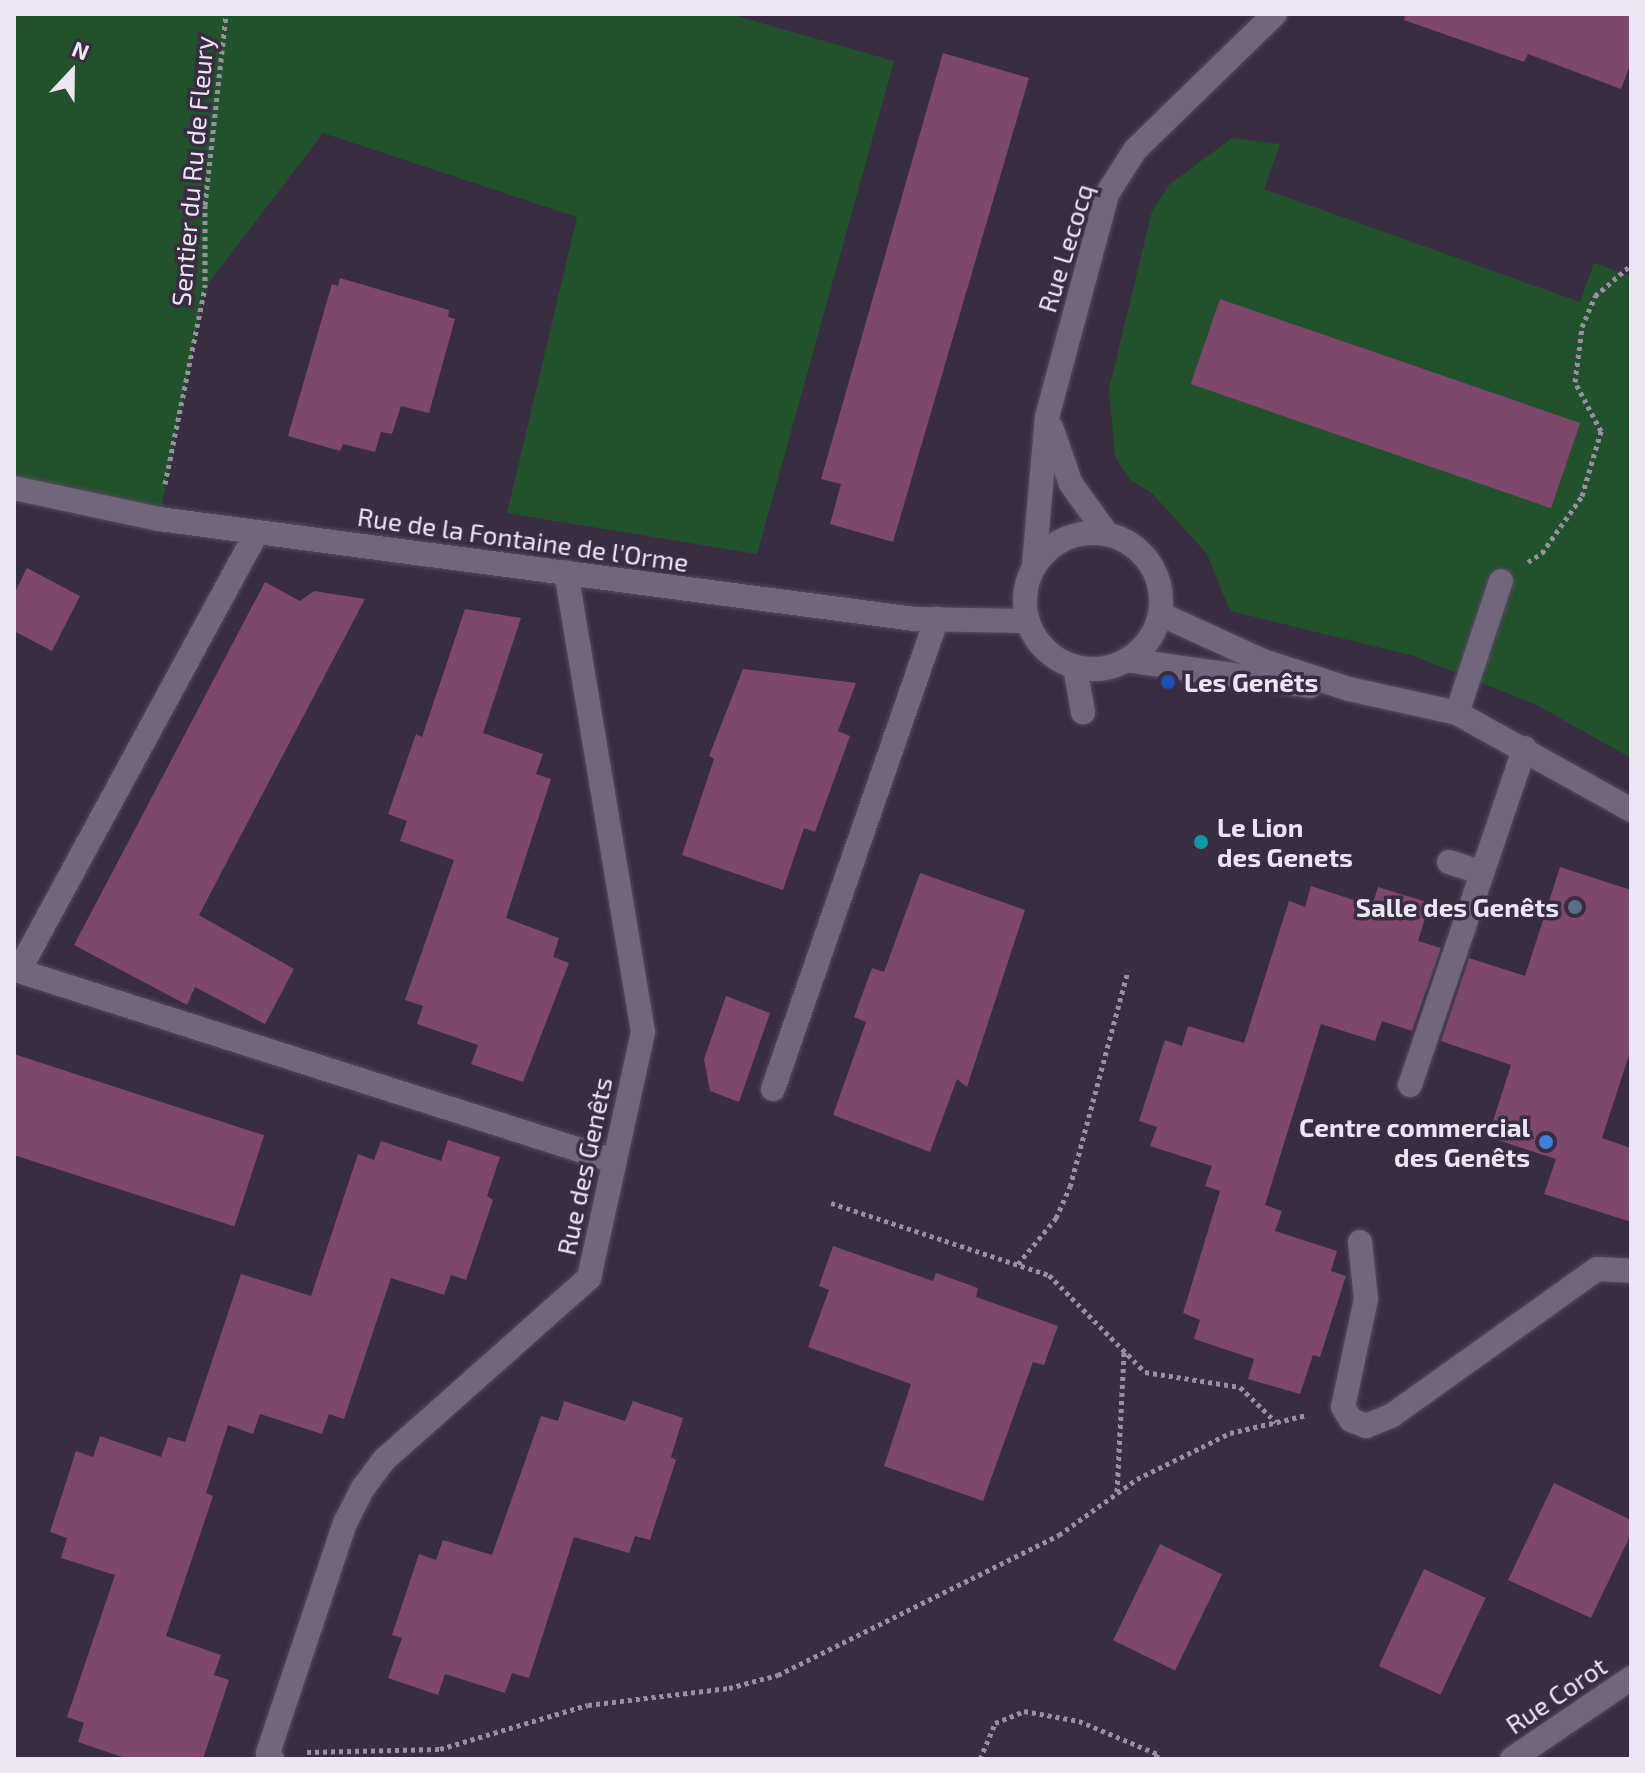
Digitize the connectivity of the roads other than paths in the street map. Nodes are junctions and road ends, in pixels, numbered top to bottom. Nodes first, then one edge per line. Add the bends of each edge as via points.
1 (1275, 14) edge
2 (1047, 417) junction
3 (14, 488) edge
4 (257, 532) junction
5 (1107, 534) junction
6 (1034, 565) junction
7 (566, 572) junction
8 (1501, 581) road end
9 (1160, 614) junction
10 (937, 619) junction
11 (1027, 621) junction
12 (1126, 660) junction
13 (1075, 667) junction
14 (1349, 689) junction
15 (1083, 712) dead end
16 (1457, 713) junction
17 (1525, 748) junction
18 (1631, 810) edge
19 (1449, 862) dead end
20 (1482, 873) junction
21 (1410, 1085) dead end
22 (773, 1089) dead end
23 (614, 1161) junction
24 (1360, 1242) dead end
25 (1631, 1271) edge
26 (1631, 1678) edge
27 (270, 1756) edge
28 (1512, 1759) edge

1 - 2 street, Rue Lecocq via 1119,170 1092,237
2 - 5 street via 1071,484
2 - 6 street, Rue Lecocq
3 - 4 street, Rue de la Fontaine de l'Orme via 159,519
4 - 7 street, Rue de la Fontaine de l'Orme
4 - 23 street via 19,971
5 - 6 street via 1065,539
5 - 9 street via 1127,542 1149,564 1161,593
6 - 11 street via 1026,583
7 - 10 street, Rue de la Fontaine de l'Orme
7 - 23 street, Rue des Genêts via 643,1032
8 - 16 street
9 - 12 street via 1152,636
9 - 14 street via 1235,652
10 - 11 street, Rue de la Fontaine de l'Orme
10 - 22 street
11 - 13 street via 1054,658
12 - 13 street via 1097,670
12 - 14 street via 1267,683
13 - 15 street
14 - 16 street
16 - 17 street
17 - 18 street
17 - 20 street
19 - 20 street
20 - 21 street
23 - 27 street, Rue des Genêts via 589,1278 385,1459 363,1488 345,1523
24 - 25 street via 1366,1299 1343,1407 1351,1420 1366,1426 1391,1416 1597,1269
26 - 28 street, Rue Corot

